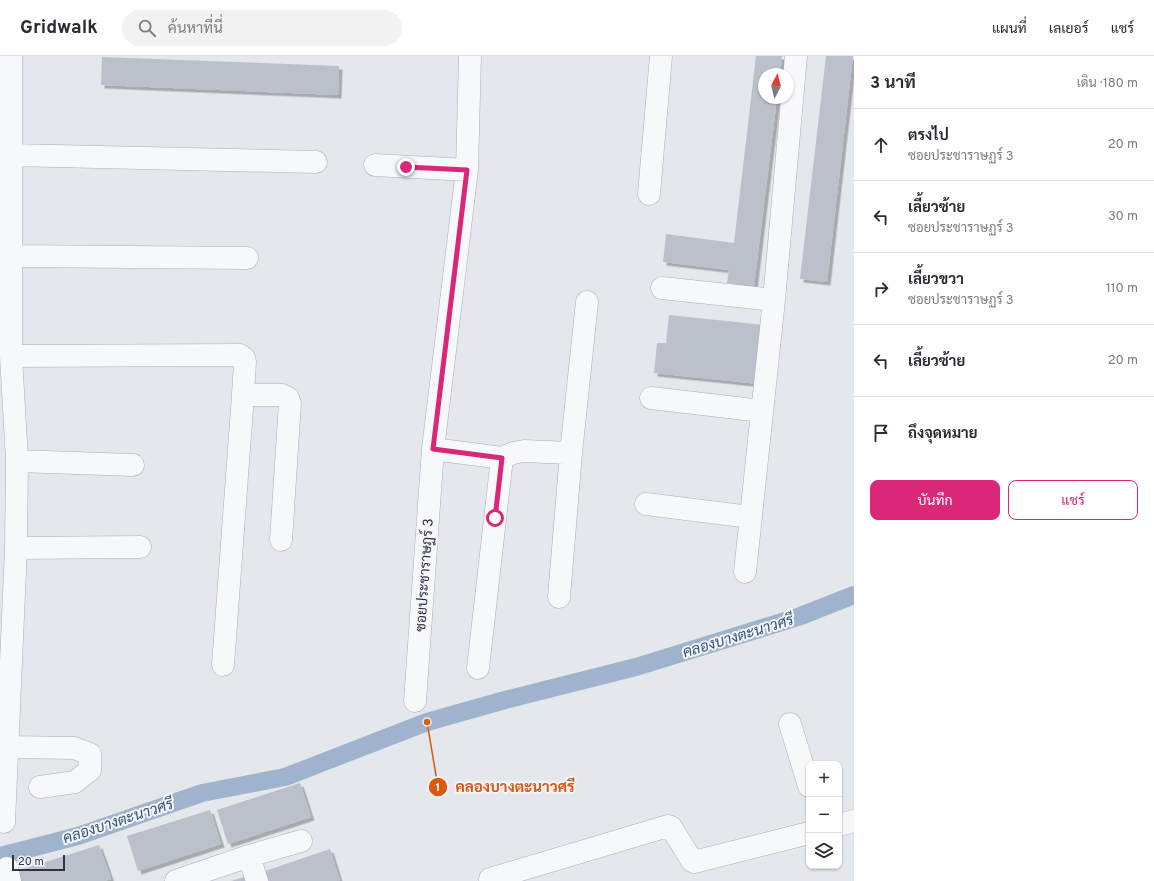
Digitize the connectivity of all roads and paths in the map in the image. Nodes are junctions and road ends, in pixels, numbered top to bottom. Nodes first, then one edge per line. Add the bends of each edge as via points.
1 (11, 56) edge
2 (470, 56) edge
3 (661, 56) edge
4 (796, 56) edge
5 (11, 155) junction
6 (316, 162) dead end
7 (375, 165) dead end
8 (467, 170) junction
9 (649, 194) dead end
10 (12, 256) junction
11 (247, 258) dead end
12 (6, 287) edge
13 (662, 288) dead end
14 (774, 300) junction
15 (587, 302) dead end
16 (11, 356) junction
17 (6, 386) edge
18 (243, 395) junction
19 (651, 398) dead end
20 (762, 411) junction
21 (433, 449) junction
22 (571, 453) junction
23 (502, 458) junction
24 (17, 461) junction
25 (133, 465) dead end
26 (646, 504) dead end
27 (750, 517) junction
28 (281, 540) dead end
29 (140, 547) dead end
30 (16, 548) junction
31 (745, 572) dead end
32 (7, 590) edge
33 (559, 597) dead end
34 (223, 665) dead end
35 (478, 668) dead end
36 (416, 700) dead end
37 (790, 724) dead end
38 (8, 748) junction
39 (806, 776) edge
40 (40, 788) dead end
41 (854, 821) edge
42 (4, 822) dead end
43 (842, 824) edge
44 (806, 834) edge
45 (300, 841) dead end
46 (249, 856) junction
47 (490, 879) dead end
48 (176, 881) edge
49 (257, 881) edge

1 - 5 street
2 - 8 street, ซอยประชาราษฏร์ 3
3 - 9 street
4 - 14 street
5 - 6 street
5 - 10 street
7 - 8 street
8 - 21 street, ซอยประชาราษฏร์ 3
10 - 11 street
10 - 12 street
12 - 16 street
13 - 14 street
14 - 20 street
15 - 22 street
16 - 17 street
16 - 18 street via 240,355 245,362
17 - 24 street
18 - 28 street via 282,395 290,402
18 - 34 street
19 - 20 street
20 - 27 street
21 - 23 street
21 - 36 street, ซอยประชาราษฏร์ 3
22 - 23 street via 524,451
22 - 33 street
23 - 35 street
24 - 25 street
24 - 30 street
26 - 27 street
27 - 31 street
29 - 30 street
30 - 32 street
32 - 38 street
37 - 39 street
38 - 40 street via 74,748 90,754 90,770 75,782
38 - 42 street
41 - 43 street
44 - 47 street via 694,862 668,826
45 - 46 street
46 - 48 street
46 - 49 street

